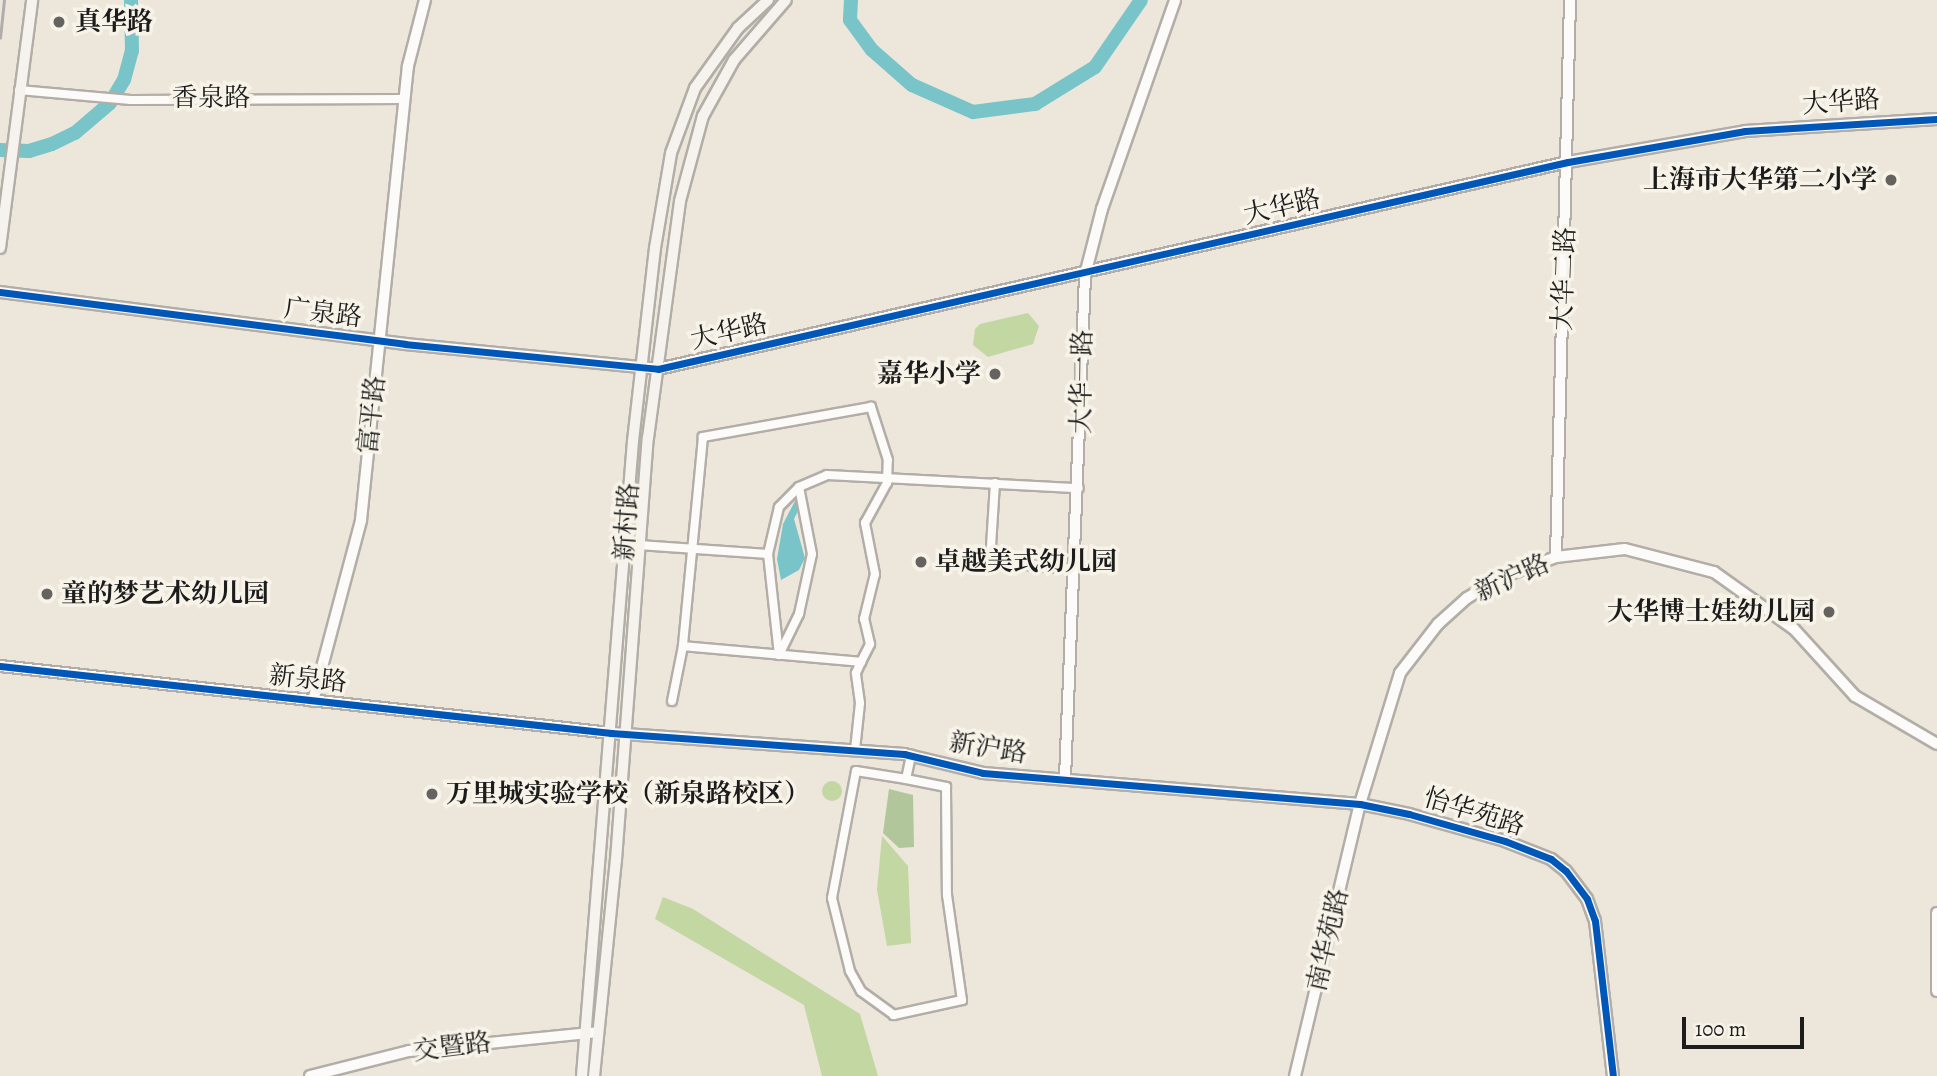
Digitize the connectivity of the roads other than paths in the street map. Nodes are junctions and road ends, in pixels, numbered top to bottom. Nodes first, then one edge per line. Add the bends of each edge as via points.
1 (32, 0) edge
2 (425, 0) edge
3 (768, 0) edge
4 (786, 0) edge
5 (1175, 0) edge
6 (1570, 0) edge
7 (19, 90) junction
8 (404, 99) junction
9 (1937, 119) edge
10 (1568, 162) junction
11 (0, 248) edge
12 (1085, 275) junction
13 (0, 292) edge
14 (380, 341) junction
15 (658, 369) junction
16 (641, 370) junction
17 (887, 476) junction
18 (995, 483) junction
19 (799, 487) junction
20 (1079, 488) junction
21 (639, 545) junction
22 (692, 549) junction
23 (768, 554) junction
24 (1556, 558) junction
25 (1074, 569) junction
26 (683, 646) junction
27 (779, 655) junction
28 (861, 662) junction
29 (0, 666) edge
30 (313, 701) junction
31 (672, 701) dead end
32 (611, 733) junction
33 (624, 733) junction
34 (1937, 744) edge
35 (855, 750) junction
36 (911, 755) junction
37 (1065, 778) junction
38 (906, 779) junction
39 (1360, 803) junction
40 (1937, 913) edge
41 (1937, 991) edge
42 (598, 1032) junction
43 (586, 1033) junction
44 (310, 1076) edge
45 (582, 1076) edge
46 (594, 1076) edge
47 (1295, 1076) edge
48 (1614, 1076) edge

1 - 7 main road
2 - 8 street, 富平路 via 415,27
3 - 16 main road, 新村路 via 738,28 695,88 671,153
4 - 15 main road, 新村路 via 734,60 703,116 680,201
5 - 12 street, 大华一路 via 1102,209
6 - 10 street, 大华二路
7 - 8 street, 香泉路 via 105,99
7 - 11 main road
8 - 14 street, 富平路
9 - 10 street, 大华路 via 1745,131
10 - 12 street, 大华路
10 - 24 street, 大华二路
12 - 15 street, 大华路
12 - 20 street, 大华一路
13 - 14 street, 广泉路
14 - 16 street, 广泉路
14 - 30 street, 富平路 via 361,520
15 - 16 street, 大华路
15 - 21 main road, 新村路
16 - 32 main road, 新村路
17 - 18 street
17 - 19 street via 827,475
17 - 22 street via 882,431 871,407 703,437
17 - 28 street via 883,495 865,523 875,574 865,605 870,644
18 - 20 street
18 - 25 street via 990,562
19 - 23 street via 779,507
19 - 27 street via 810,524 811,559 799,614
20 - 25 street, 大华一路
21 - 22 street
21 - 33 main road, 新村路
22 - 23 street
22 - 26 street
23 - 27 street
24 - 34 street, 新沪路 via 1625,549 1714,572 1794,629 1855,696
24 - 39 street, 新沪路 via 1502,577 1467,598 1438,624 1401,673
25 - 37 street, 大华一路
26 - 27 street
26 - 31 street
27 - 28 street
28 - 35 street via 856,673 860,703
29 - 30 street, 新泉路
30 - 32 street, 新泉路
32 - 33 street, 新沪路
32 - 43 main road, 新村路
33 - 35 street, 新沪路
33 - 42 main road, 新村路
35 - 36 street, 新沪路
36 - 37 street, 新沪路 via 983,773
36 - 38 street
37 - 39 street, 新沪路
38 - 38 street via 856,771 832,898 850,971 861,991 894,1015 962,1000 947,895 946,787
39 - 47 street, 南华苑路
39 - 48 street, 怡华苑路 via 1505,841 1551,859 1566,872 1587,899 1595,921
40 - 41 street
42 - 43 street, 交暨路
42 - 46 main road, 新村路
43 - 44 street, 交暨路 via 409,1051
43 - 45 main road, 新村路

